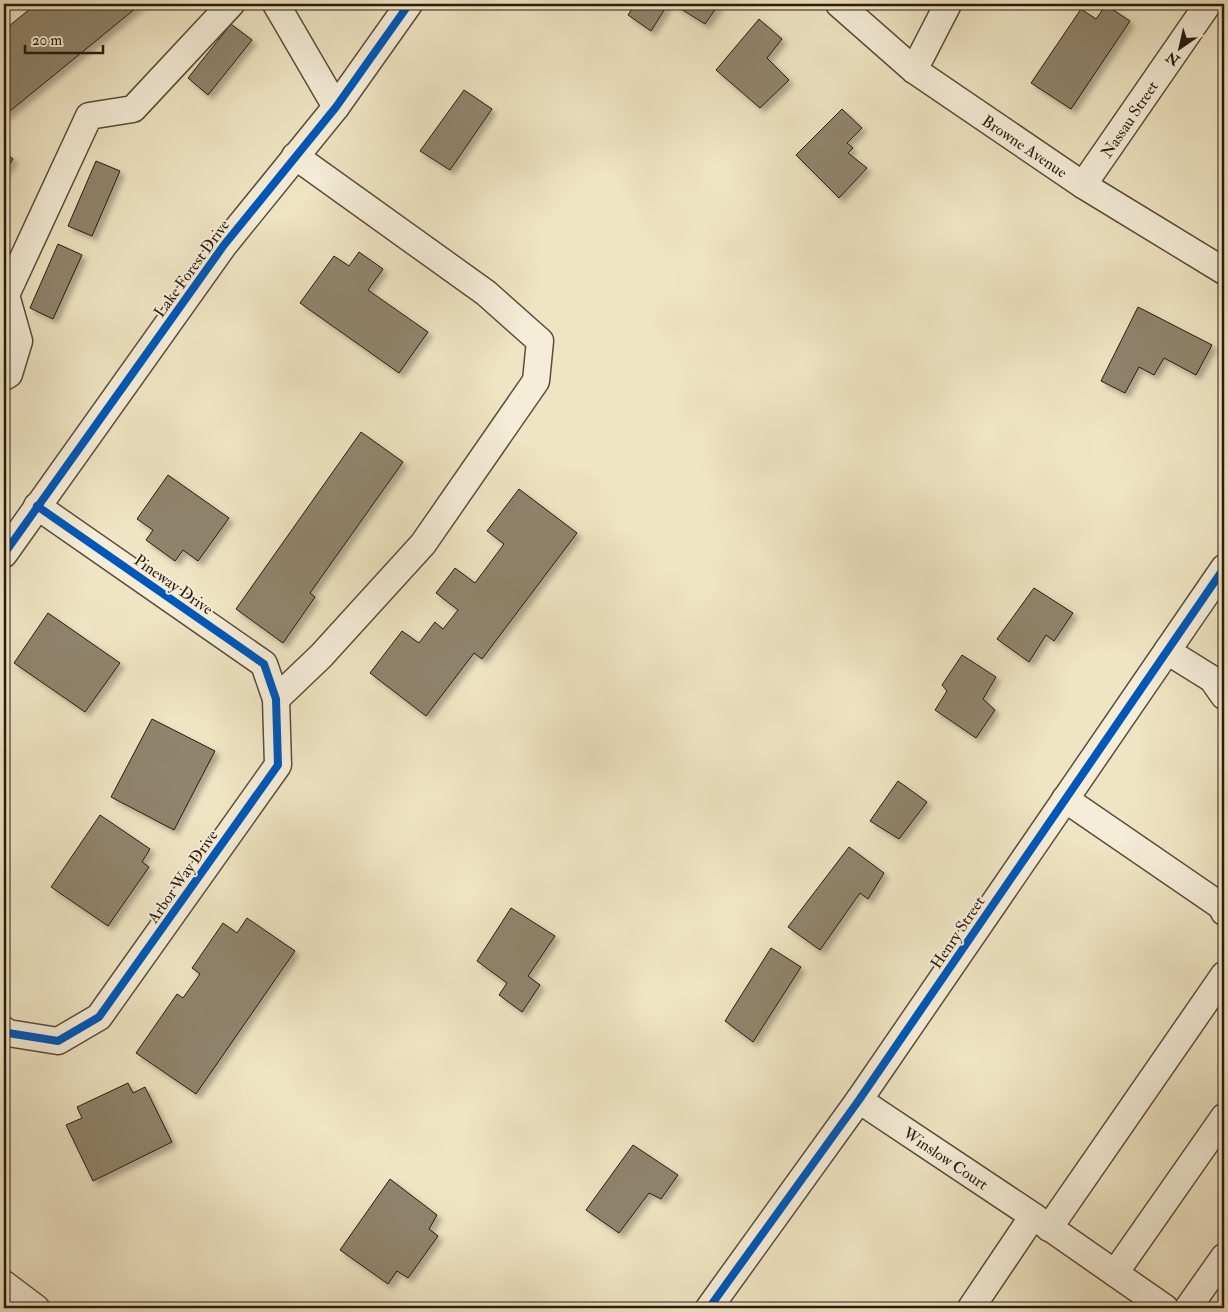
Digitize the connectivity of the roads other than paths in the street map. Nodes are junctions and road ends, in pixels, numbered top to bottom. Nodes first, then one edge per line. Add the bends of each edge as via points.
1 (231, 4) edge
2 (276, 4) edge
3 (409, 4) edge
4 (838, 4) edge
5 (948, 4) edge
6 (1208, 4) edge
7 (914, 70) junction
8 (336, 107) junction
9 (296, 156) junction
10 (1083, 185) junction
11 (1224, 270) edge
12 (4, 377) edge
13 (37, 506) junction
14 (4, 554) edge
15 (1224, 568) edge
16 (1167, 651) junction
17 (1224, 696) edge
18 (276, 699) junction
19 (1065, 799) junction
20 (1224, 912) edge
21 (1224, 975) edge
22 (4, 1030) edge
23 (859, 1100) junction
24 (1224, 1117) edge
25 (1041, 1222) junction
26 (1224, 1257) edge
27 (1115, 1274) junction
28 (4, 1284) edge
29 (36, 1308) edge
30 (709, 1308) edge
31 (971, 1308) edge
32 (1166, 1308) edge
33 (1188, 1308) edge

1 - 12 street via 133,109 89,116 6,294 19,341 9,374
2 - 8 street
3 - 8 street, Lake Forest Drive
4 - 7 street, Browne Avenue
5 - 7 street
6 - 10 street, Nassau Street
7 - 10 street, Browne Avenue
8 - 9 street, Lake Forest Drive
9 - 13 street, Lake Forest Drive via 224,244
9 - 18 street via 486,293 540,341 536,381 423,544 321,656
10 - 11 street, Browne Avenue
13 - 14 street, Lake Forest Drive
13 - 18 street, Pineway Drive via 264,664
15 - 16 street, Henry Street
16 - 17 street via 1212,679
16 - 19 street, Henry Street
18 - 22 street, Arbor Way Drive via 278,765 100,1017 58,1041
19 - 20 street via 1222,906
19 - 23 street, Henry Street
21 - 25 street
23 - 25 street, Winslow Court
23 - 30 street, Henry Street
24 - 27 street
25 - 27 street, Winslow Court
25 - 31 street
26 - 33 street
27 - 32 street, Winslow Court
28 - 29 street

